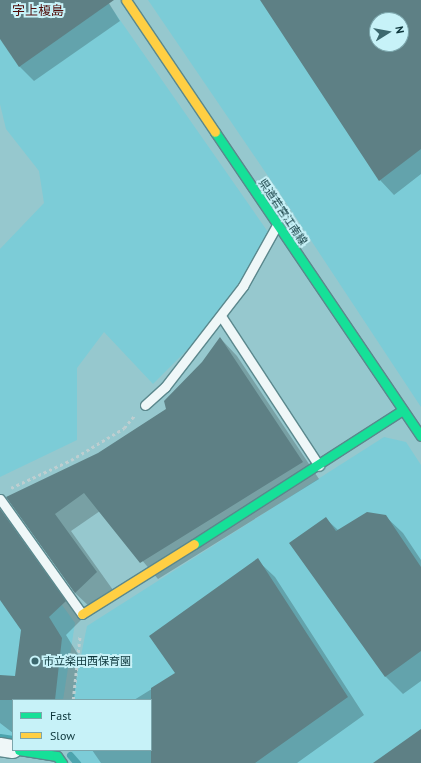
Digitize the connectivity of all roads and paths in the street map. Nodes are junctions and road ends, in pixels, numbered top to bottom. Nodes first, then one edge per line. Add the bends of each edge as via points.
1 (126, 0) edge
2 (277, 225) junction
3 (221, 316) junction
4 (145, 404) joint
5 (403, 410) junction
6 (421, 436) edge
7 (319, 466) junction
8 (6, 490) dead end
9 (0, 500) edge
10 (82, 614) junction
11 (73, 699) edge
12 (0, 747) edge
13 (12, 749) edge
14 (26, 751) edge
15 (62, 763) edge

1 - 2 main road, 県道若宮江南線
2 - 3 lane via 243,286
2 - 5 main road, 県道若宮江南線
3 - 4 lane via 165,387
3 - 7 lane
4 - 8 path via 124,428 71,460
5 - 6 main road, 県道若宮江南線
5 - 7 main road
7 - 10 main road
9 - 10 lane
10 - 11 path
12 - 13 street
14 - 15 main road via 58,756

